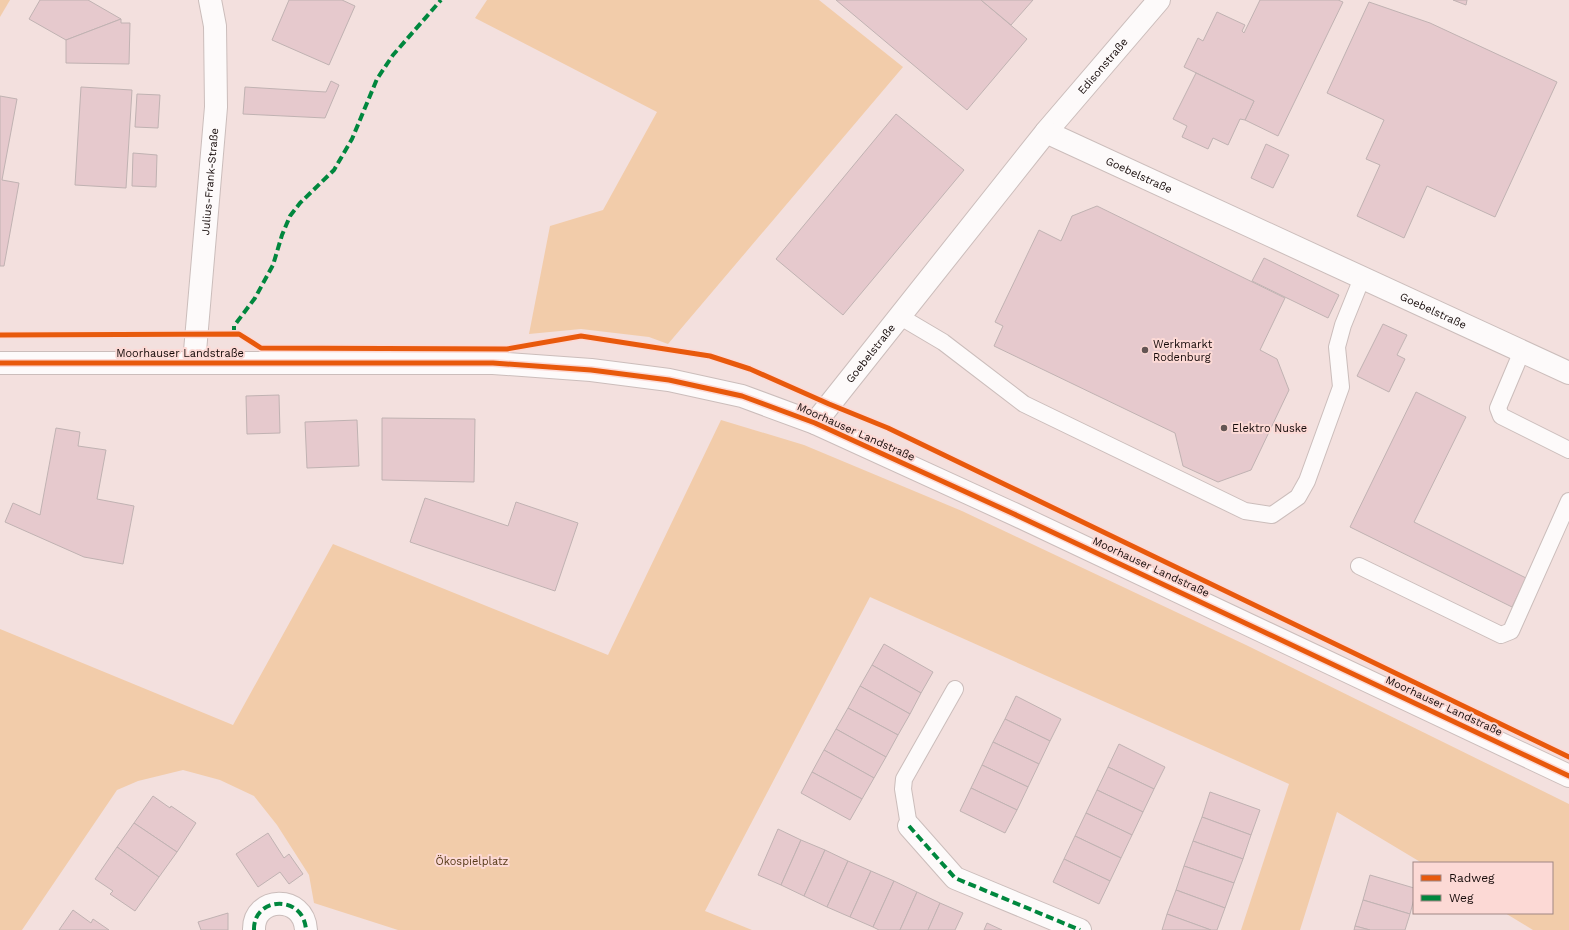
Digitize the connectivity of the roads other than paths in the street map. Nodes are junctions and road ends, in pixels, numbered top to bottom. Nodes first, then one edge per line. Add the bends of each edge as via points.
1 (210, 0) edge
2 (1159, 0) edge
3 (1046, 132) junction
4 (1362, 278) junction
5 (899, 316) junction
6 (1522, 351) junction
7 (0, 363) edge
8 (194, 363) junction
9 (1569, 373) edge
10 (815, 423) junction
11 (1569, 450) edge
12 (1569, 501) edge
13 (1358, 566) dead end
14 (955, 689) dead end
15 (1569, 776) edge
16 (909, 826) joint
17 (254, 930) edge
18 (306, 930) edge
19 (1080, 930) edge

1 - 8 street, Julius-Frank-Straße via 215,26 216,107
2 - 3 street, Edisonstraße
3 - 4 street, Goebelstraße
3 - 5 street, Goebelstraße
4 - 5 lane via 1337,347 1341,387 1307,481 1298,497 1272,515 1245,511 1024,404 943,342
4 - 6 street, Goebelstraße
5 - 10 street, Goebelstraße
6 - 9 street, Goebelstraße
6 - 11 lane via 1498,408 1501,416
7 - 8 street, Moorhauser Landstraße
8 - 10 street, Moorhauser Landstraße via 493,364 591,370 669,380 742,396
10 - 15 street, Moorhauser Landstraße via 1021,517
12 - 13 lane via 1511,631 1501,635
14 - 16 lane via 904,779 903,789
16 - 19 street via 955,878
17 - 18 street via 261,911 271,905 282,903 298,910

